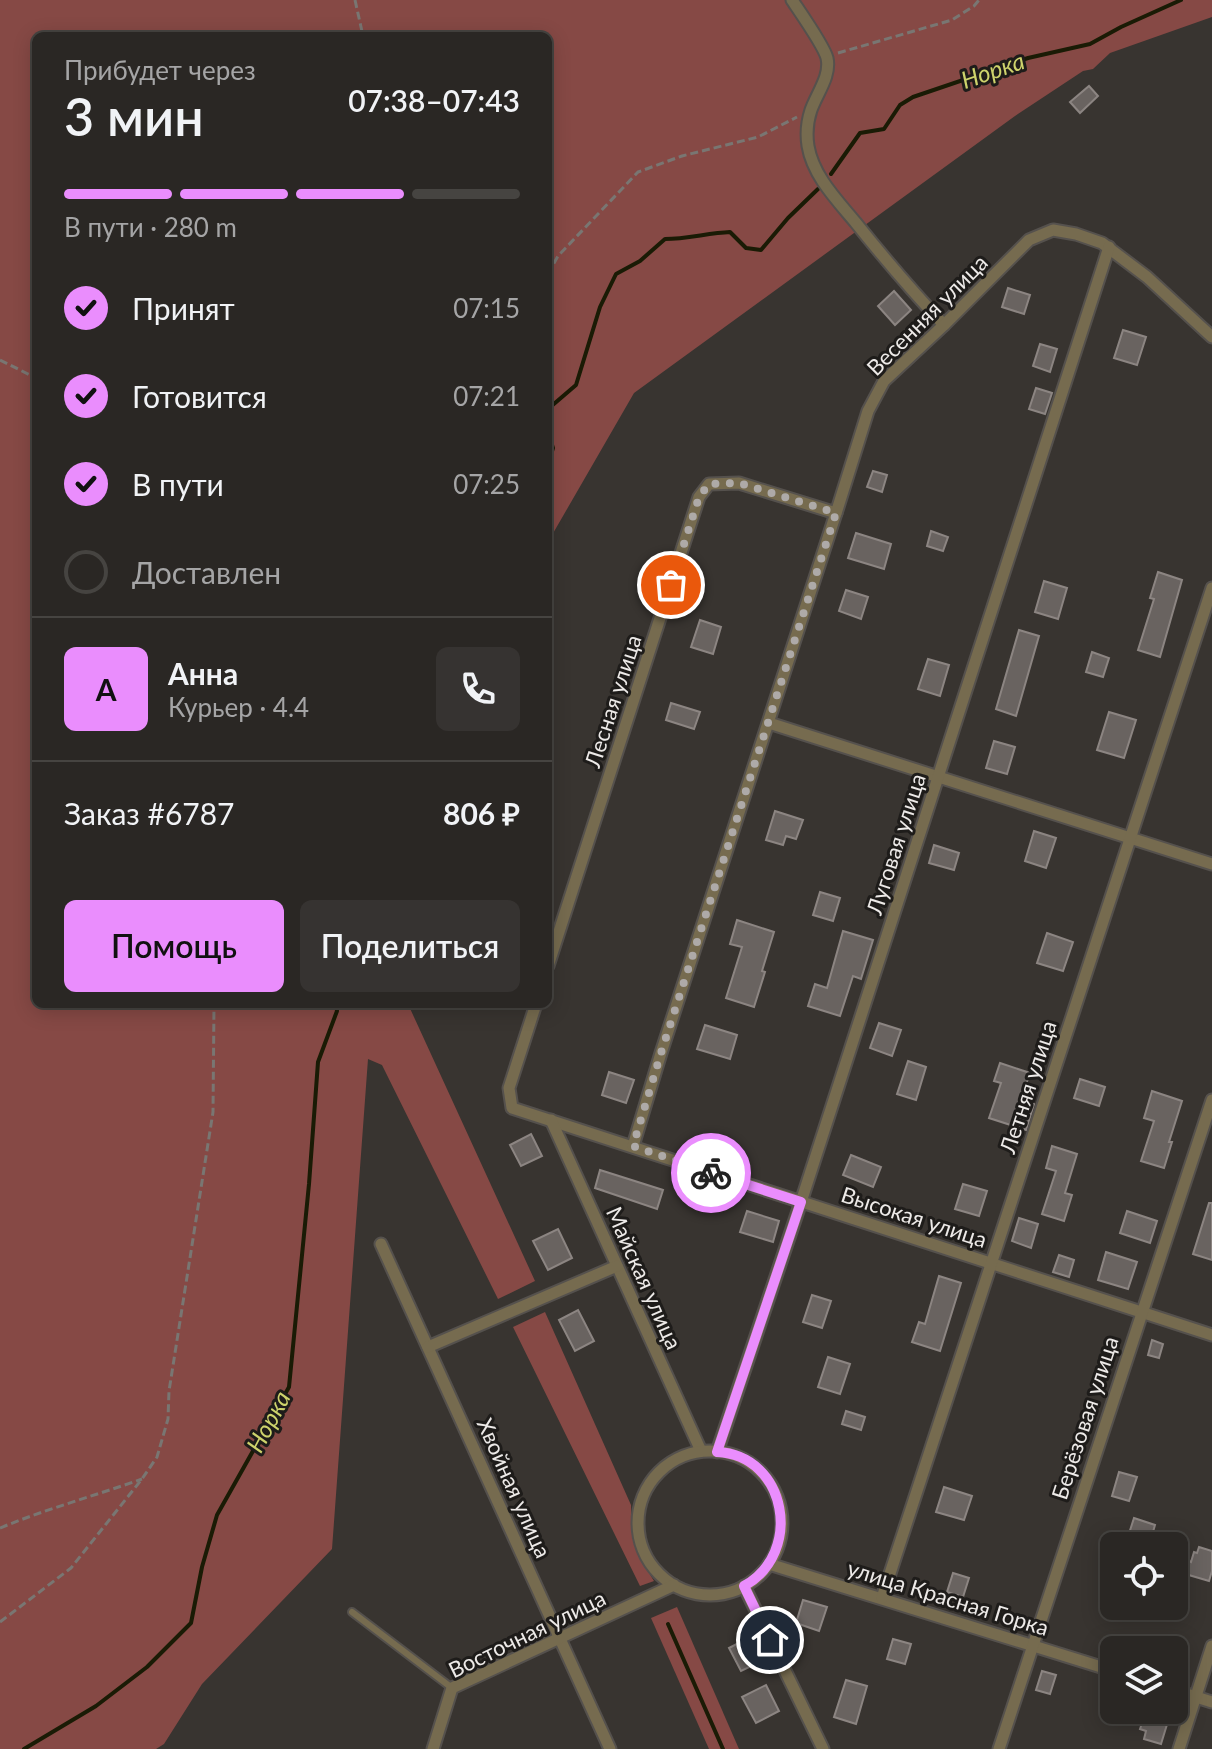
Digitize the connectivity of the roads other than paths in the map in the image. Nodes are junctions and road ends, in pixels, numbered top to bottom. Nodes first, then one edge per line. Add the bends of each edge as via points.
1 (792, 0) edge
2 (1109, 247) junction
3 (944, 325) junction
4 (1212, 337) edge
5 (836, 513) junction
6 (1212, 588) edge
7 (769, 723) junction
8 (938, 777) junction
9 (1130, 838) junction
10 (1212, 864) edge
11 (552, 954) edge
12 (535, 1008) edge
13 (1212, 1100) edge
14 (551, 1120) junction
15 (633, 1146) junction
16 (801, 1202) junction
17 (381, 1244) dead end
18 (991, 1263) junction
19 (617, 1266) junction
20 (1141, 1311) junction
21 (1212, 1335) edge
22 (428, 1347) junction
23 (701, 1451) junction
24 (717, 1452) junction
25 (769, 1564) junction
26 (674, 1585) junction
27 (744, 1586) junction
28 (882, 1598) junction
29 (352, 1612) dead end
30 (560, 1638) junction
31 (1032, 1644) junction
32 (1212, 1646) edge
33 (1100, 1666) edge
34 (452, 1688) junction
35 (1188, 1695) edge
36 (1195, 1697) junction
37 (1212, 1702) edge
38 (433, 1749) edge
39 (610, 1749) edge
40 (823, 1749) edge
41 (999, 1749) edge
42 (1179, 1749) edge

1 - 3 street via 827,57 806,131 818,173
2 - 3 street, Весенняя улица via 1053,230 1029,240
2 - 4 street, Весенняя улица
2 - 8 street, Луговая улица
3 - 5 street, Весенняя улица via 884,381 868,411
5 - 7 street, Весенняя улица
5 - 11 street, Лесная улица via 739,483 709,484 699,497
6 - 9 street, Летняя улица
7 - 8 street
7 - 15 street, Весенняя улица
8 - 9 street
8 - 16 street, Луговая улица
9 - 10 street
9 - 18 street, Летняя улица
12 - 14 street, Высокая улица via 509,1088 512,1108
13 - 20 street, Берёзовая улица
14 - 15 street, Высокая улица
14 - 19 street, Майская улица
15 - 16 street, Высокая улица
16 - 18 street, Высокая улица
16 - 24 street, Луговая улица
17 - 22 street, Хвойная улица
18 - 20 street, Высокая улица
18 - 28 street, Летняя улица
19 - 22 street
19 - 23 street, Майская улица
20 - 21 street, Высокая улица
20 - 31 street, Берёзовая улица
22 - 30 street, Хвойная улица
23 - 24 street
23 - 26 street via 658,1472 644,1492 638,1516 639,1540 648,1562
24 - 25 street via 748,1462 777,1497 782,1520
25 - 27 street
25 - 28 street, улица Красная Горка
26 - 27 street via 710,1596
26 - 30 street, Восточная улица
27 - 40 street
28 - 31 street, улица Красная Горка
29 - 34 lane
30 - 34 street, Восточная улица
30 - 39 street, Хвойная улица
31 - 33 street, улица Красная Горка
31 - 41 street, Берёзовая улица
32 - 36 street
34 - 38 street, Восточная улица
35 - 36 street
36 - 37 street
36 - 42 street

